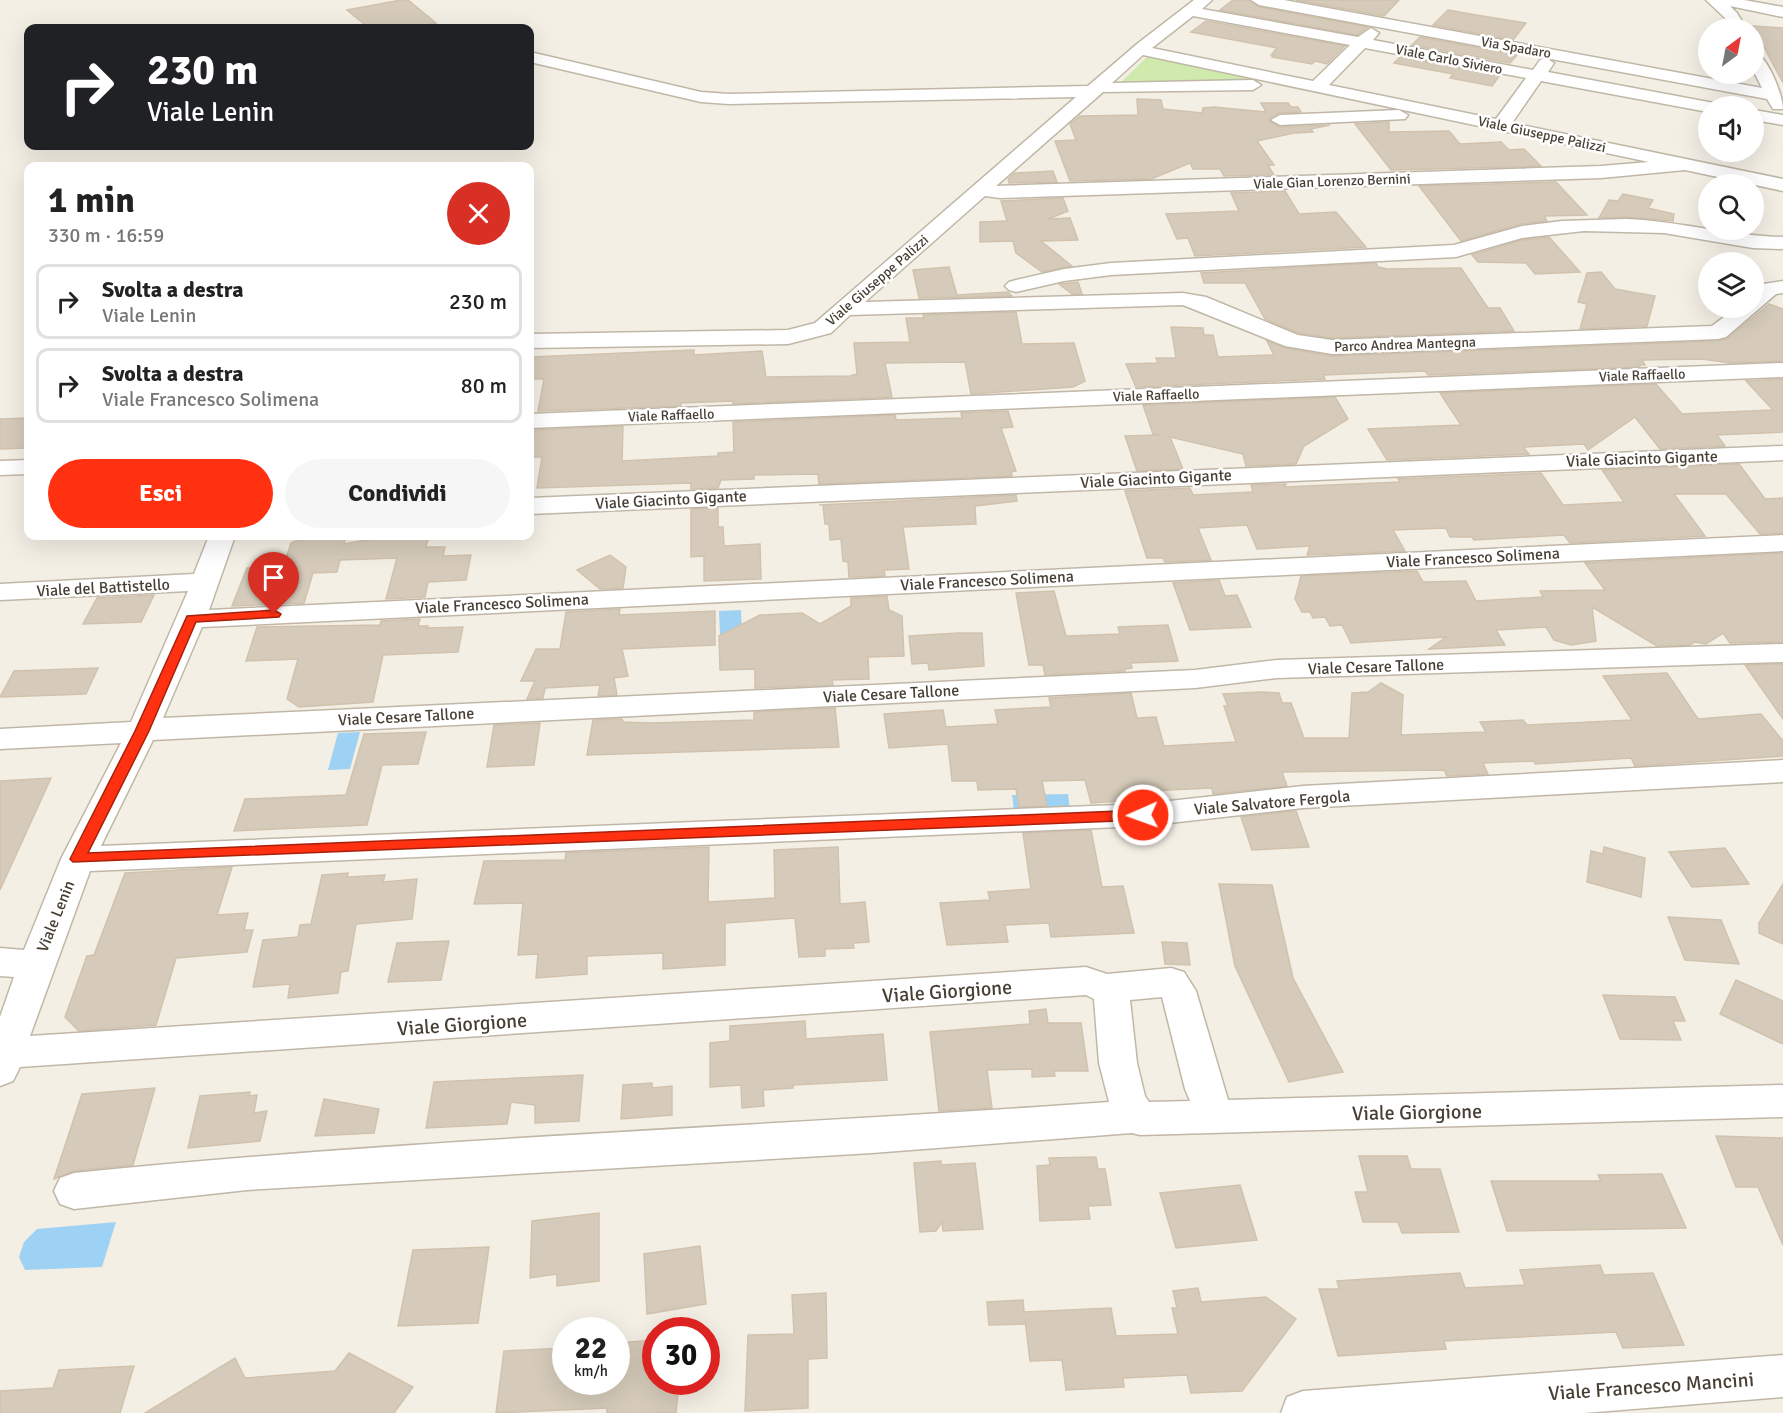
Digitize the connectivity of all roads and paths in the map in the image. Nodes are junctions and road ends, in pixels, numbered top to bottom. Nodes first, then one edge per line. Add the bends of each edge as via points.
1 (1204, 0) edge
2 (1259, 0) edge
3 (1714, 0) edge
4 (1720, 0) edge
5 (1190, 11) junction
6 (1783, 12) edge
7 (1731, 18) edge
8 (1382, 22) junction
9 (1361, 43) junction
10 (1140, 50) junction
11 (1554, 53) junction
12 (534, 58) edge
13 (1764, 75) edge
14 (1537, 76) junction
15 (1309, 85) junction
16 (1097, 89) junction
17 (1779, 103) edge
18 (1698, 105) edge
19 (1444, 113) junction
20 (1764, 117) edge
21 (1280, 120) dead end
22 (1783, 120) edge
23 (1500, 125) junction
24 (1683, 165) junction
25 (1783, 185) edge
26 (982, 190) junction
27 (1783, 243) edge
28 (1016, 286) dead end
29 (1783, 287) edge
30 (1764, 294) edge
31 (844, 309) junction
32 (1736, 318) edge
33 (534, 341) edge
34 (1783, 370) edge
35 (534, 421) edge
36 (1783, 453) edge
37 (24, 467) edge
38 (0, 468) edge
39 (534, 506) edge
40 (221, 540) edge
41 (1783, 543) edge
42 (205, 582) junction
43 (0, 592) edge
44 (191, 618) junction
45 (1783, 653) edge
46 (142, 731) junction
47 (0, 739) edge
48 (1783, 771) edge
49 (78, 859) junction
50 (0, 962) edge
51 (36, 965) junction
52 (1107, 988) junction
53 (3, 1061) edge
54 (1783, 1101) edge
55 (1137, 1116) junction
56 (1215, 1116) junction
57 (74, 1191) dead end
58 (1783, 1376) edge
59 (1303, 1413) edge

1 - 5 street
2 - 8 street, Via Spadaro
3 - 7 street
4 - 6 street
5 - 9 street, Viale Carlo Siviero
5 - 10 street
8 - 9 street
8 - 11 street, Via Spadaro
9 - 14 street, Viale Carlo Siviero
9 - 15 street
10 - 15 street, Viale Giuseppe Palizzi
10 - 16 street, Viale Giuseppe Palizzi
11 - 14 street
11 - 17 street, Via Spadaro
12 - 16 street via 701,97 729,99
13 - 17 street
14 - 18 street, Viale Carlo Siviero
14 - 23 street
15 - 16 street, Viale Giuseppe Palizzi
15 - 19 street, Viale Giuseppe Palizzi
16 - 26 street, Viale Giuseppe Palizzi
19 - 21 street
19 - 23 street, Viale Giuseppe Palizzi
20 - 22 street
23 - 24 street, Viale Giuseppe Palizzi
24 - 25 street, Viale Giuseppe Palizzi
24 - 26 street, Viale Gian Lorenzo Bernini via 1601,172
26 - 31 street, Viale Giuseppe Palizzi
27 - 28 street via 1664,227 1570,228 1502,236 1456,251 1144,269 1119,267 1071,271
29 - 30 street via 1770,288
31 - 32 street, Parco Andrea Mantegna via 1183,298 1293,341 1332,347 1718,332
31 - 33 street, Viale Giuseppe Palizzi via 823,327 788,337
34 - 35 street, Viale Raffaello
36 - 39 street, Viale Giacinto Gigante
37 - 38 street
40 - 42 street, Viale Lenin
41 - 44 street, Viale Francesco Solimena
42 - 43 street, Viale del Battistello
42 - 44 street, Viale Lenin
44 - 46 street, Viale Lenin
45 - 46 street, Viale Cesare Tallone via 1277,669 1195,679
46 - 47 street, Viale Cesare Tallone
46 - 49 street, Viale Lenin
48 - 49 street, Viale Salvatore Fergola via 1303,797 1143,815
49 - 51 street, Viale Lenin
50 - 51 street
51 - 53 street, Viale Lenin
52 - 53 street, Viale Giorgione via 1086,981
52 - 55 street via 1112,999 1121,1071 1131,1111
52 - 56 street, Viale Giorgione via 1171,982 1178,991
54 - 56 street, Viale Giorgione
55 - 56 street, Viale Giorgione
55 - 57 street, Viale Giorgione via 872,1136 247,1173
58 - 59 street, Viale Francesco Mancini

